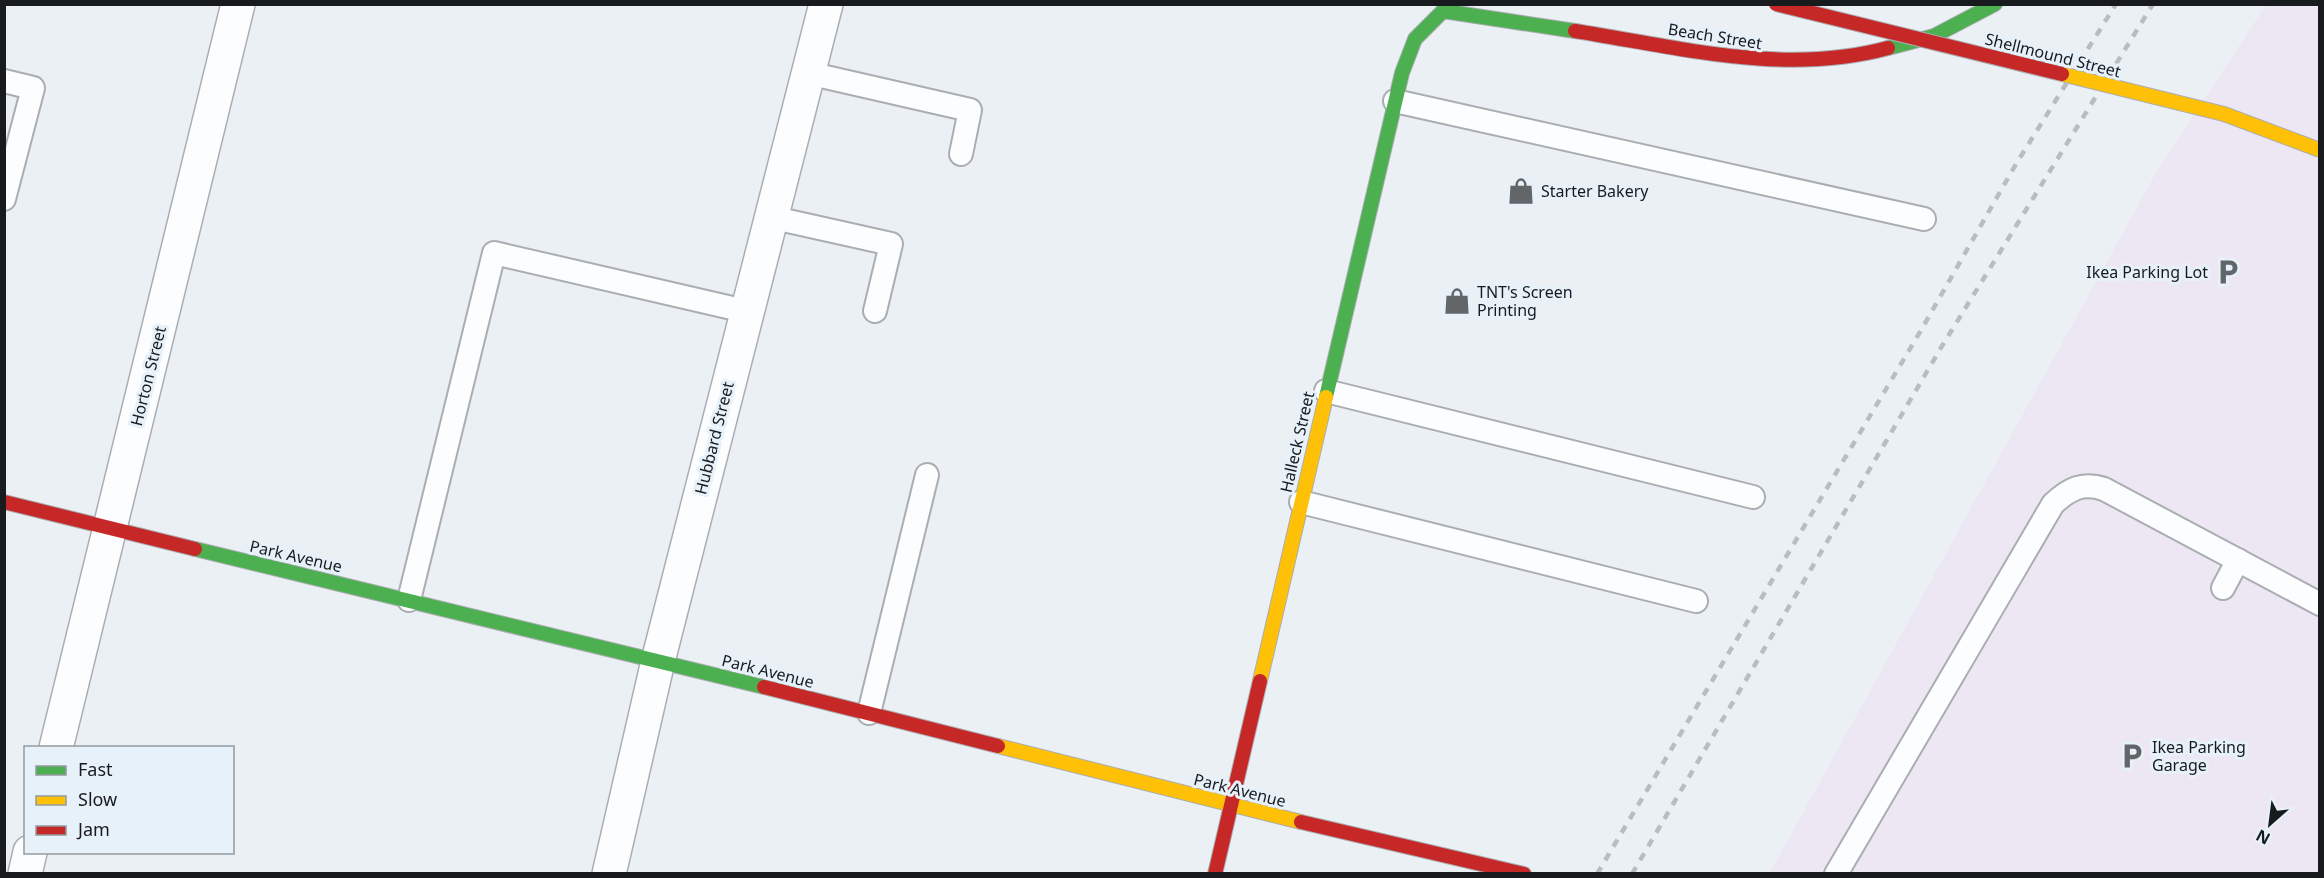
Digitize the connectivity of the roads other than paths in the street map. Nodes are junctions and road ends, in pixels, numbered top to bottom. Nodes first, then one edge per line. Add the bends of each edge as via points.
1 (238, 4) edge
2 (826, 4) edge
3 (1776, 4) edge
4 (1995, 4) edge
5 (1425, 23) joint
6 (808, 74) junction
7 (4, 81) edge
8 (1395, 101) junction
9 (2319, 150) edge
10 (961, 154) dead end
11 (4, 199) edge
12 (770, 217) junction
13 (1924, 219) dead end
14 (745, 311) junction
15 (875, 311) dead end
16 (1326, 391) junction
17 (927, 475) dead end
18 (1753, 497) dead end
19 (4, 502) edge
20 (1300, 502) junction
21 (110, 529) junction
22 (2238, 560) junction
23 (2223, 588) dead end
24 (409, 600) junction
25 (1696, 601) dead end
26 (2319, 604) edge
27 (658, 661) junction
28 (869, 713) junction
29 (56, 746) edge
30 (1230, 805) junction
31 (30, 854) edge
32 (25, 873) edge
33 (609, 873) edge
34 (1215, 873) edge
35 (1524, 873) edge
36 (1836, 873) edge

1 - 21 street, Horton Street
2 - 6 street, Hubbard Street
3 - 9 street, Shellmound Street, bridge via 2224,114
4 - 5 street, Beach Street via 1934,36 1856,57 1768,61 1443,11
5 - 8 street, Halleck Street via 1409,45
6 - 10 lane via 970,110
6 - 12 street, Hubbard Street
7 - 11 lane via 33,88
8 - 13 lane
8 - 16 street, Halleck Street
12 - 14 street, Hubbard Street
12 - 15 lane via 891,244
14 - 24 lane via 494,253
14 - 27 street, Hubbard Street
16 - 18 lane
16 - 20 street, Halleck Street
17 - 28 lane
19 - 21 street, Park Avenue
20 - 25 lane
20 - 30 street, Halleck Street
21 - 24 street, Park Avenue
21 - 29 street, Horton Street
22 - 23 lane
22 - 26 lane
22 - 36 lane via 2104,489 2090,485 2063,494 2053,504
24 - 27 street, Park Avenue
27 - 28 street, Park Avenue
27 - 33 street, Hubbard Street
28 - 30 street, Park Avenue
30 - 34 street, Halleck Street
30 - 35 street, Park Avenue
31 - 32 street

